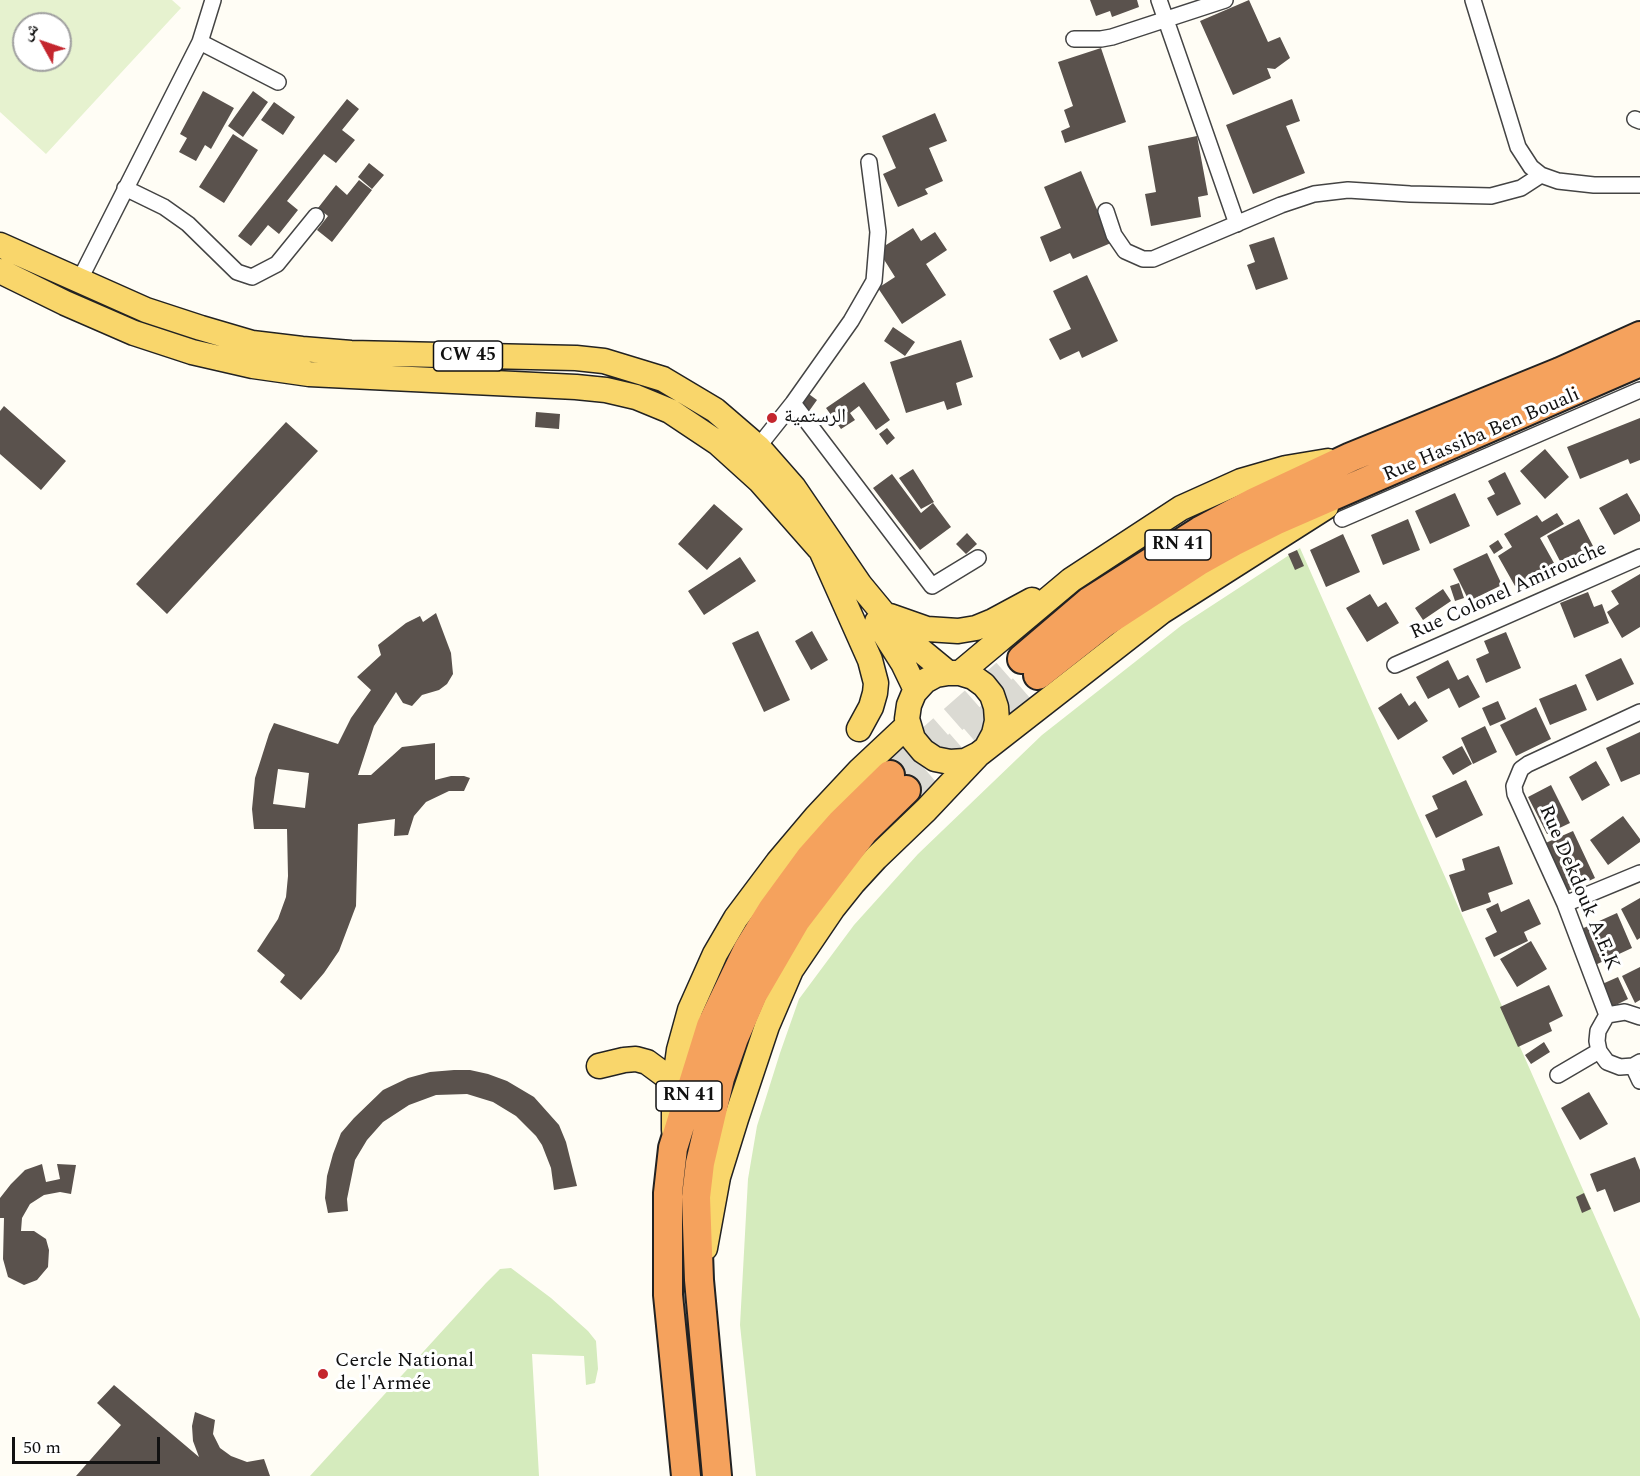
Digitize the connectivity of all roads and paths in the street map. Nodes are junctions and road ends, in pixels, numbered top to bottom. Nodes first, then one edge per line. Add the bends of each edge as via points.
1 (213, 0) edge
2 (1159, 0) edge
3 (1225, 0) edge
4 (1473, 0) edge
5 (1166, 21) junction
6 (1074, 39) dead end
7 (200, 42) junction
8 (278, 82) dead end
9 (869, 162) dead end
10 (1541, 175) junction
11 (1640, 185) edge
12 (125, 188) junction
13 (1106, 211) dead end
14 (316, 216) dead end
15 (1237, 224) junction
16 (0, 245) edge
17 (0, 271) edge
18 (76, 280) junction
19 (53, 297) junction
20 (79, 309) junction
21 (1640, 336) edge
22 (1640, 362) edge
23 (1640, 390) edge
24 (793, 403) junction
25 (758, 447) junction
26 (1351, 458) junction
27 (1356, 487) junction
28 (1342, 519) dead end
29 (821, 550) junction
30 (1640, 557) edge
31 (978, 558) dead end
32 (1071, 580) junction
33 (884, 614) junction
34 (1395, 665) dead end
35 (954, 673) junction
36 (916, 690) junction
37 (1640, 712) edge
38 (908, 725) junction
39 (859, 729) dead end
40 (983, 749) junction
41 (1640, 873) edge
42 (1565, 904) junction
43 (1607, 1015) junction
44 (1640, 1017) edge
45 (1599, 1051) junction
46 (1637, 1064) edge
47 (599, 1066) dead end
48 (1558, 1075) dead end
49 (1640, 1081) edge
50 (674, 1086) junction
51 (673, 1148) junction
52 (699, 1280) junction
53 (686, 1476) edge
54 (717, 1476) edge

1 - 7 street
2 - 5 street
3 - 5 street
4 - 10 street via 1518,147 1523,158
5 - 6 street via 1101,39
5 - 15 street
7 - 8 street
7 - 12 street
9 - 24 street via 878,232 874,281
10 - 11 street via 1594,184
10 - 15 street via 1521,188 1491,196 1322,192 1297,198
12 - 14 street via 172,213 237,272 252,278 277,264
12 - 18 street
13 - 15 street via 1119,244 1143,259 1163,256
16 - 18 main road, CW 45
17 - 19 main road
18 - 19 main road via 53,284
18 - 20 main road via 87,298
18 - 25 main road, CW 45 via 146,310 252,343 351,353 576,358 604,362 663,379 691,394
19 - 20 main road
20 - 29 main road via 192,352 264,368 309,374 586,388 636,397 670,411 718,443 760,481
21 - 26 highway, RN 41
22 - 27 highway, RN 41
23 - 28 street, Rue Hassiba Ben Bouali
24 - 25 street
24 - 31 street via 932,586
25 - 33 main road, CW 45 via 794,488
26 - 27 highway, RN 41 via 1255,502 1143,566 1090,601 1030,667 1199,561 1275,521
26 - 32 main road via 1286,468 1241,481 1181,508
27 - 40 main road via 1161,612
29 - 36 main road via 887,637
29 - 39 main road via 870,660 876,683 871,707
30 - 34 street, Rue Colonel Amirouche
32 - 33 main road via 976,628 927,629
32 - 35 main road
33 - 35 main road via 914,645
35 - 36 main road via 936,675
35 - 40 main road via 973,677 992,695 997,721 994,734
36 - 38 main road via 909,705
37 - 42 street, Rue Dekdouk A.E.K via 1528,764 1516,777 1515,794
38 - 40 main road via 922,751 935,759 958,762
38 - 50 main road via 816,816 736,918 690,1010
40 - 52 main road via 861,875 791,970 767,1026 718,1177
41 - 42 street
42 - 43 street, Rue Dekdouk A.E.K
43 - 44 street via 1625,1012
43 - 45 street via 1598,1031
45 - 46 street via 1608,1062 1620,1067
45 - 48 street
46 - 49 street
47 - 50 main road via 636,1059 657,1068
50 - 51 main road
51 - 52 highway, RN 41 via 711,1026 772,910 841,823 898,782 796,920 753,994 734,1038 720,1078 700,1163 696,1206
51 - 53 highway, RN 41 via 668,1193 668,1294
52 - 54 highway, RN 41

